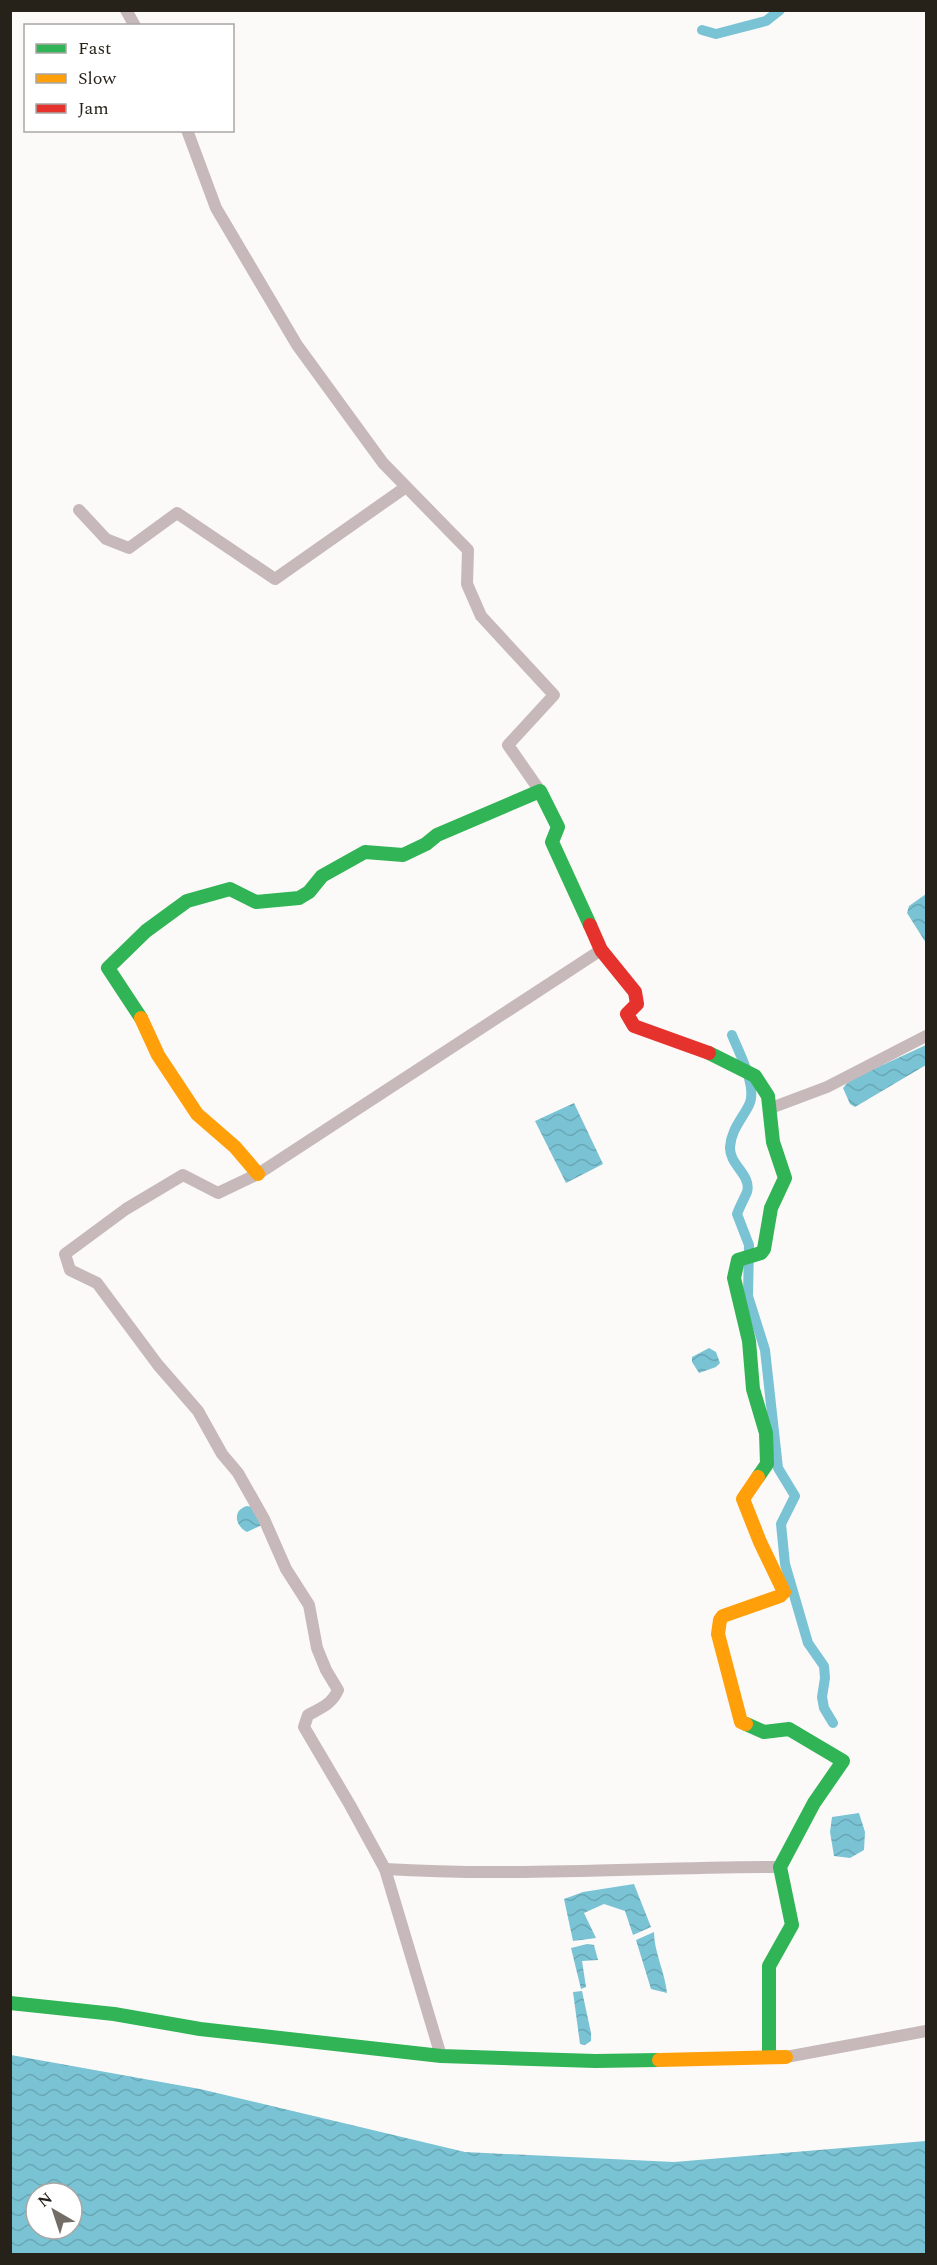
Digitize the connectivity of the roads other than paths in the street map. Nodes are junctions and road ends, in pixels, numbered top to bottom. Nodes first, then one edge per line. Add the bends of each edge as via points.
1 (126, 10) edge
2 (134, 24) edge
3 (188, 132) edge
4 (406, 488) junction
5 (80, 510) dead end
6 (540, 791) junction
7 (601, 950) junction
8 (927, 1036) edge
9 (771, 1108) junction
10 (258, 1174) junction
11 (780, 1867) junction
12 (385, 1869) junction
13 (10, 2003) edge
14 (927, 2031) edge
15 (441, 2056) junction
16 (769, 2057) junction
17 (786, 2057) joint

1 - 2 street
3 - 4 street via 216,208 291,335 383,463
4 - 5 street via 275,579 177,513 129,548 106,539
4 - 6 street via 468,550 467,584 481,616 554,695 508,745
6 - 7 street via 558,827 552,842
6 - 10 street via 437,835 403,855 365,852 322,876 309,892 298,898 256,902 230,889 187,901 146,931 108,968 197,1114 235,1147
7 - 9 street via 635,992 637,1004 627,1014 634,1026 707,1052 754,1076
7 - 10 street
8 - 9 street via 827,1087
9 - 11 street via 773,1142 785,1178 771,1209 766,1245 761,1253 736,1262 734,1278 749,1341 753,1389 766,1433 767,1464 743,1499 784,1592 723,1616 718,1634 741,1722 764,1732 789,1729 843,1761 814,1803
10 - 12 street via 218,1192 183,1175 126,1209 65,1254 70,1270 97,1283 198,1411 222,1454 238,1473 286,1569 309,1605 317,1648 338,1690 328,1704 308,1715 304,1727
11 - 12 street via 456,1874
11 - 16 street via 792,1925 769,1966
12 - 15 street
13 - 15 street
14 - 17 street
15 - 16 street via 595,2061
16 - 17 street

